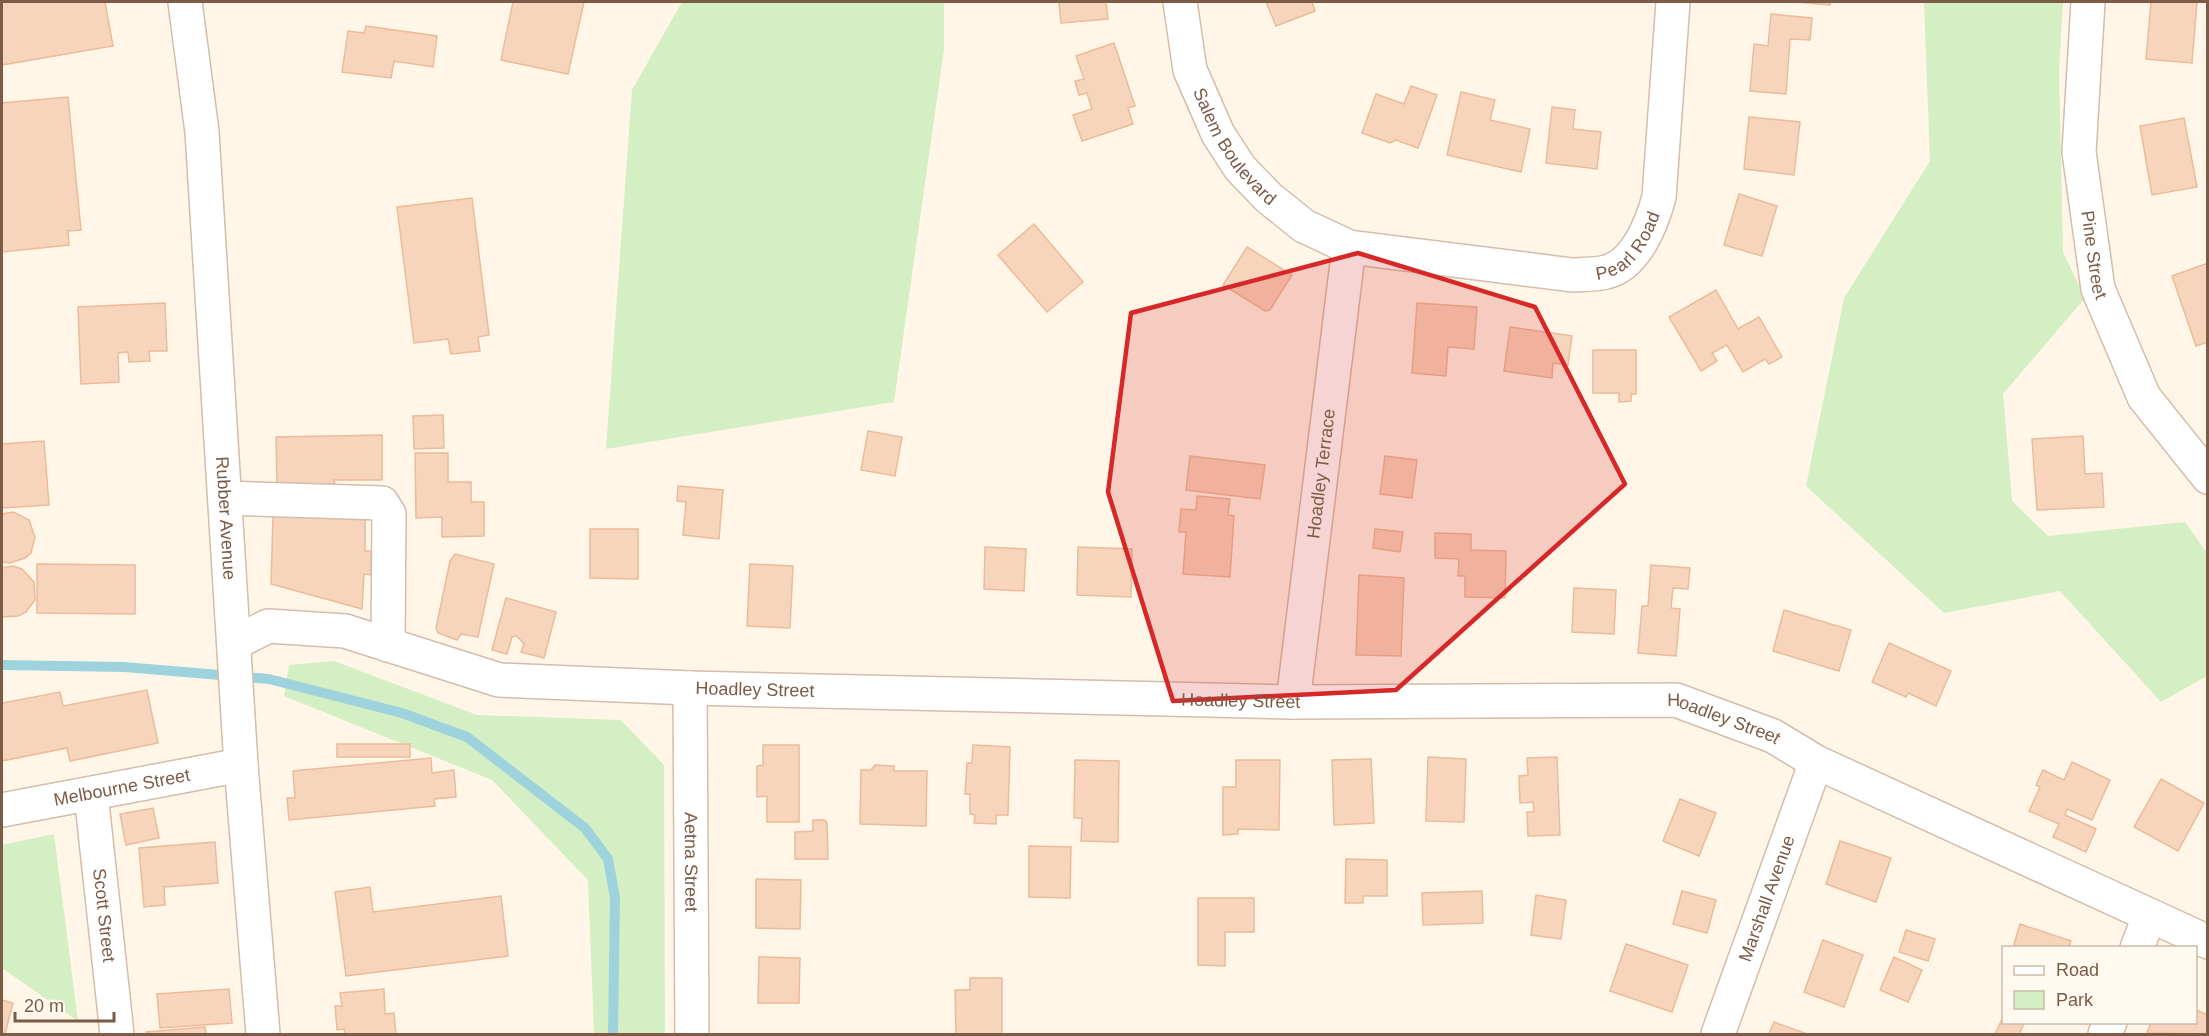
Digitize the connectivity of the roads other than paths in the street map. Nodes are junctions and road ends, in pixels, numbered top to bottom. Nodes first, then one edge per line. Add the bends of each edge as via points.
1 (185, 2) edge
2 (1180, 2) edge
3 (1673, 2) edge
4 (2088, 2) edge
5 (1349, 247) junction
6 (2208, 477) edge
7 (225, 498) junction
8 (235, 643) junction
9 (387, 645) junction
10 (690, 688) junction
11 (1293, 702) junction
12 (1816, 762) junction
13 (241, 765) junction
14 (91, 794) junction
15 (2, 810) edge
16 (2149, 917) junction
17 (2208, 942) edge
18 (2139, 946) edge
19 (117, 1035) edge
20 (263, 1035) edge
21 (692, 1035) edge
22 (1718, 1035) edge

1 - 7 street, Rubber Avenue via 202,132
2 - 5 street, Salem Boulevard via 1190,70 1218,134 1240,168 1304,226
3 - 5 street, Pearl Road via 1659,197 1652,224 1630,256 1608,272 1572,275
4 - 6 street, Pine Street via 2079,152 2098,289 2144,397
5 - 11 street, Hoadley Terrace
7 - 8 street, Rubber Avenue
7 - 9 street via 382,502 389,514
8 - 9 street, Hoadley Street via 268,626 345,632
8 - 13 street, Rubber Avenue
9 - 10 street, Hoadley Street via 499,680
10 - 11 street, Hoadley Street
10 - 21 street, Aetna Street
11 - 12 street, Hoadley Street via 1676,700 1773,736
12 - 16 street, Hoadley Street
12 - 22 street, Marshall Avenue
13 - 14 street, Melbourne Street
13 - 20 street, Rubber Avenue
14 - 15 street, Melbourne Street
14 - 19 street, Scott Street
16 - 17 street, Hoadley Street
16 - 18 street

